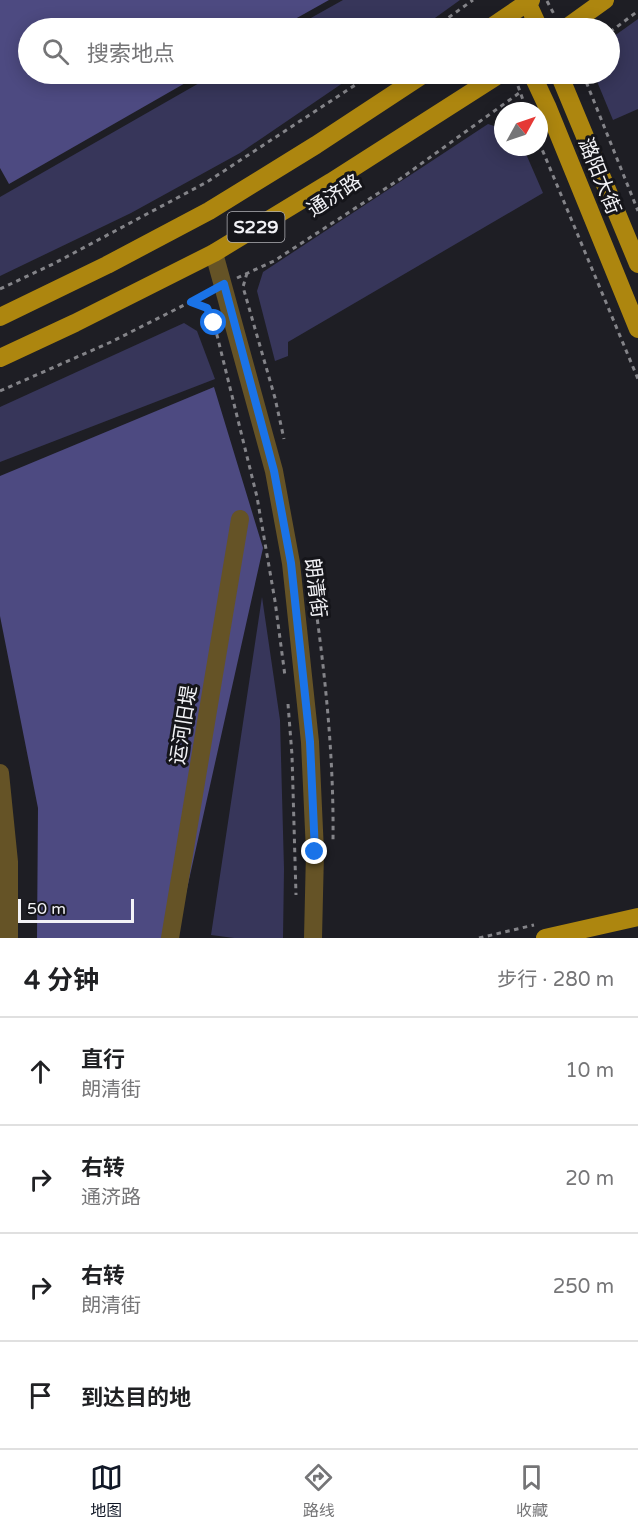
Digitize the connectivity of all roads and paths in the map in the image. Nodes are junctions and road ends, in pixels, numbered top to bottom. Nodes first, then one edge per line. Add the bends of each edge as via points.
1 (473, 0) edge
2 (605, 0) edge
3 (529, 1) edge
4 (638, 11) edge
5 (448, 18) edge
6 (514, 18) edge
7 (535, 18) edge
8 (581, 18) edge
9 (620, 24) edge
10 (357, 84) edge
11 (409, 84) edge
12 (484, 84) edge
13 (525, 84) edge
14 (525, 84) edge
15 (530, 84) edge
16 (563, 84) edge
17 (587, 84) edge
18 (520, 93) junction
19 (524, 102) edge
20 (545, 156) edge
21 (638, 211) edge
22 (214, 253) junction
23 (638, 264) edge
24 (224, 284) junction
25 (0, 289) edge
26 (191, 302) junction
27 (0, 316) edge
28 (638, 329) edge
29 (0, 358) edge
30 (638, 379) edge
31 (0, 391) edge
32 (240, 519) dead end
33 (285, 680) dead end
34 (287, 702) dead end
35 (0, 773) edge
36 (296, 903) dead end
37 (638, 917) edge
38 (9, 938) edge
39 (170, 938) edge
40 (314, 938) edge
41 (545, 938) edge

1 - 5 path
2 - 8 main road
3 - 6 main road
3 - 7 main road
4 - 9 path
10 - 25 path via 207,182
11 - 27 main road, S229 via 209,211
12 - 22 main road, 通济路 / S229
13 - 18 path, 通济路
14 - 18 path
15 - 28 main road, 潞阳大街
16 - 23 main road, 潞阳大街
17 - 21 path, 潞阳大街
18 - 19 path
18 - 24 path, 通济路 via 400,179 274,261
20 - 30 path
22 - 24 street, 朗清街
22 - 29 main road, 通济路 / S229
24 - 26 path, 通济路
24 - 40 street, 朗清街 via 274,471 291,563 310,742
26 - 31 path, 通济路
26 - 33 path via 207,308 226,369 257,497
32 - 39 street, 运河旧堤
34 - 36 path
35 - 38 street via 9,862
37 - 41 main road

